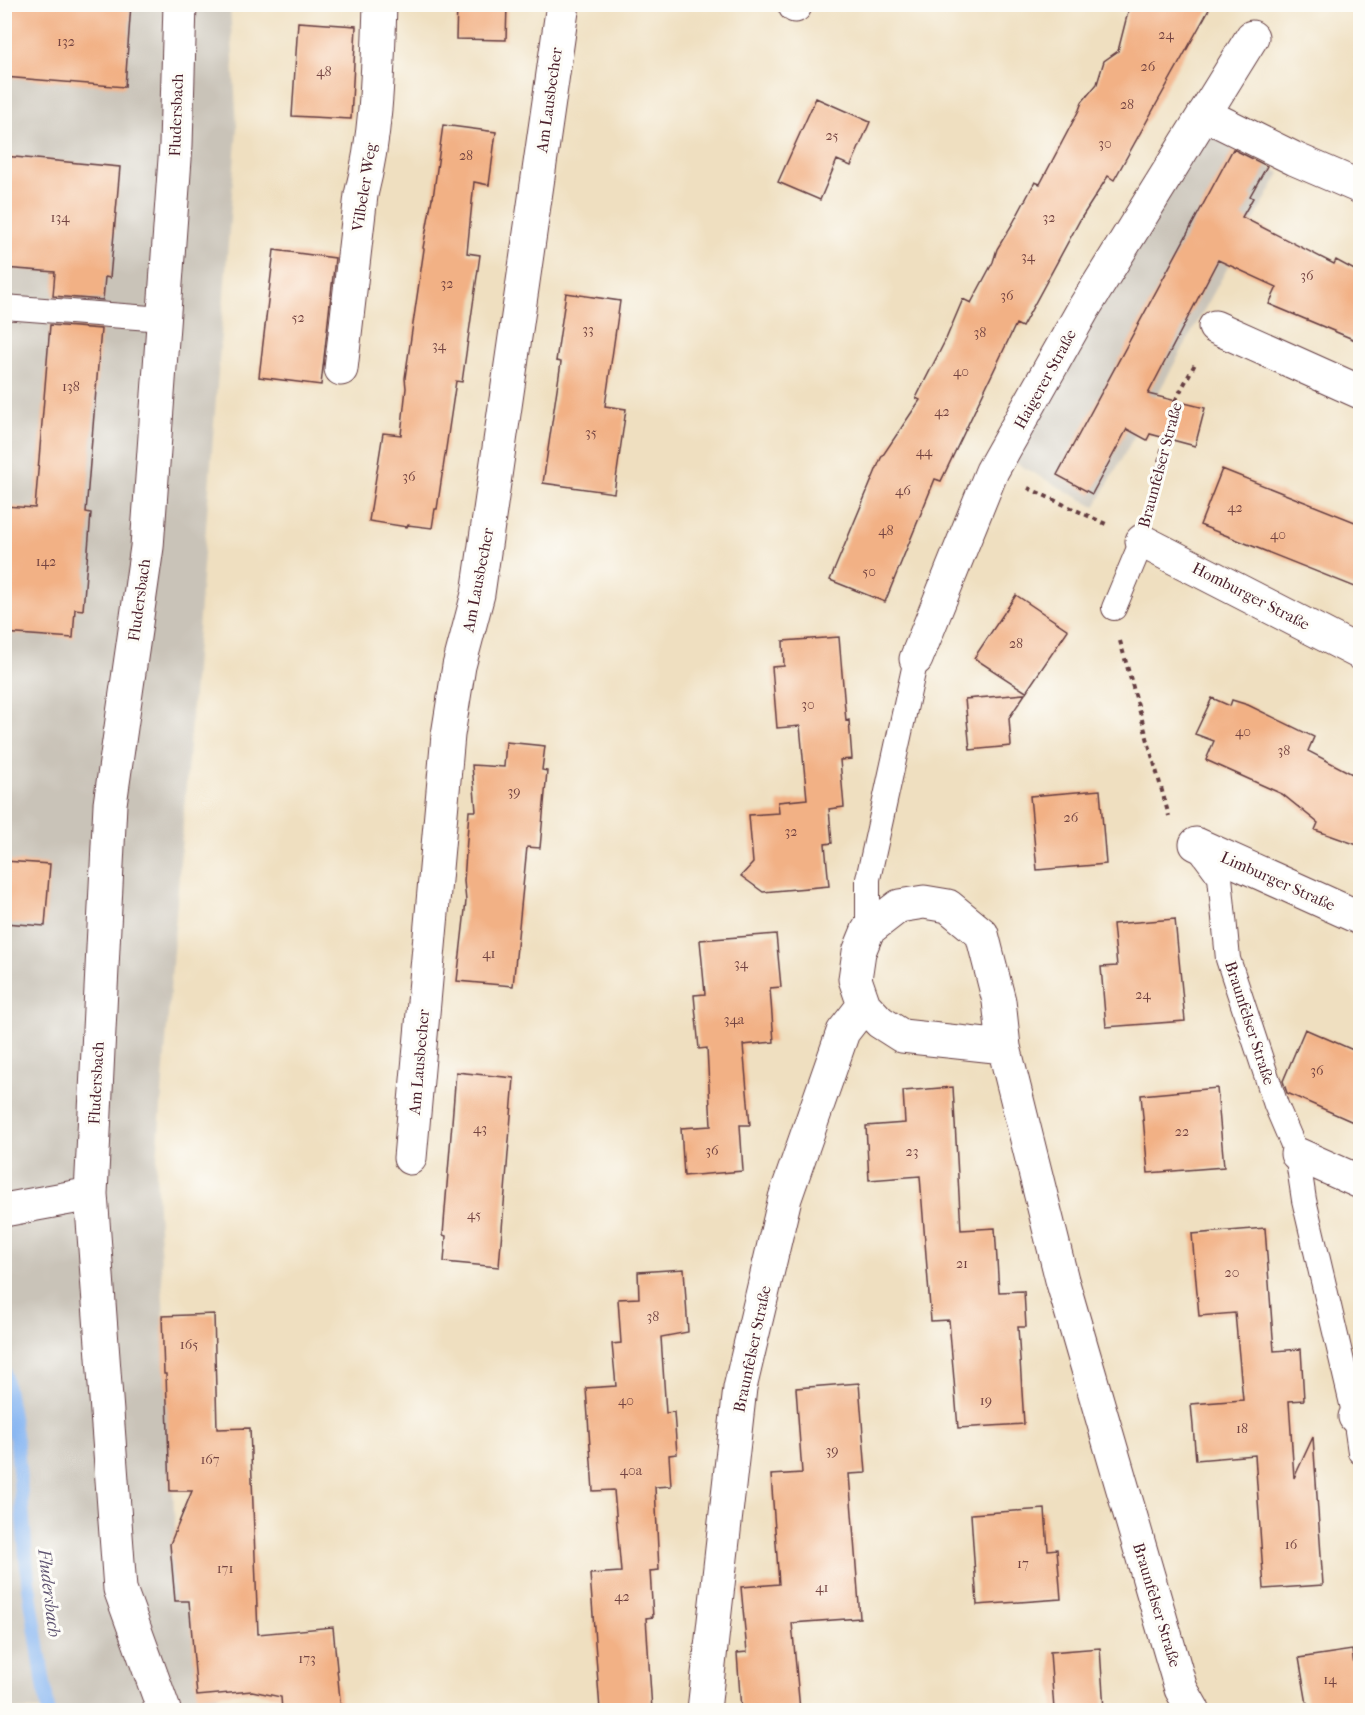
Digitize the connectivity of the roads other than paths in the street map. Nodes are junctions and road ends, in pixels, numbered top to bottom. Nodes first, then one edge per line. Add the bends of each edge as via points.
1 (180, 4) edge
2 (380, 4) edge
3 (562, 4) edge
4 (1252, 37) dead end
5 (1204, 114) junction
6 (1360, 187) edge
7 (4, 307) edge
8 (163, 319) junction
9 (1215, 327) road end
10 (341, 369) dead end
11 (1360, 392) edge
12 (1142, 541) joint
13 (1114, 608) road end
14 (1360, 653) edge
15 (916, 660) joint
16 (1196, 844) joint
17 (1360, 918) edge
18 (868, 930) junction
19 (864, 1005) junction
20 (1004, 1047) junction
21 (1297, 1154) junction
22 (410, 1158) dead end
23 (1360, 1182) edge
24 (91, 1194) junction
25 (4, 1210) edge
26 (1358, 1419) edge
27 (1360, 1452) edge
28 (164, 1710) edge
29 (704, 1710) edge
30 (1193, 1710) edge

1 - 8 street, Fludersbach via 176,145
2 - 10 street, Vilbeler Weg via 368,168 361,195
3 - 22 street, Am Lausbecher via 478,594 459,666 448,735
4 - 5 street, Haigerer Straße
5 - 6 street
5 - 15 street, Haigerer Straße via 1084,308 992,471
7 - 8 lane
8 - 24 street, Fludersbach via 147,547 110,804
9 - 11 street
12 - 13 lane
12 - 14 street, Homburger Straße
15 - 18 lane via 868,879
16 - 17 street, Limburger Straße
16 - 21 lane, Braunfelser Straße via 1220,876 1228,959 1276,1105
18 - 19 street via 855,978
18 - 20 street, Braunfelser Straße via 899,906 924,902 948,906 982,934 999,1001
19 - 20 street via 880,1022 902,1036
19 - 29 street, Braunfelser Straße via 843,1032 785,1198 740,1388
20 - 30 street, Braunfelser Straße via 1072,1314 1181,1689
21 - 23 street
21 - 26 lane, Braunfelser Straße via 1304,1200
24 - 25 street
24 - 28 street, Fludersbach via 120,1589
26 - 27 lane, Braunfelser Straße

